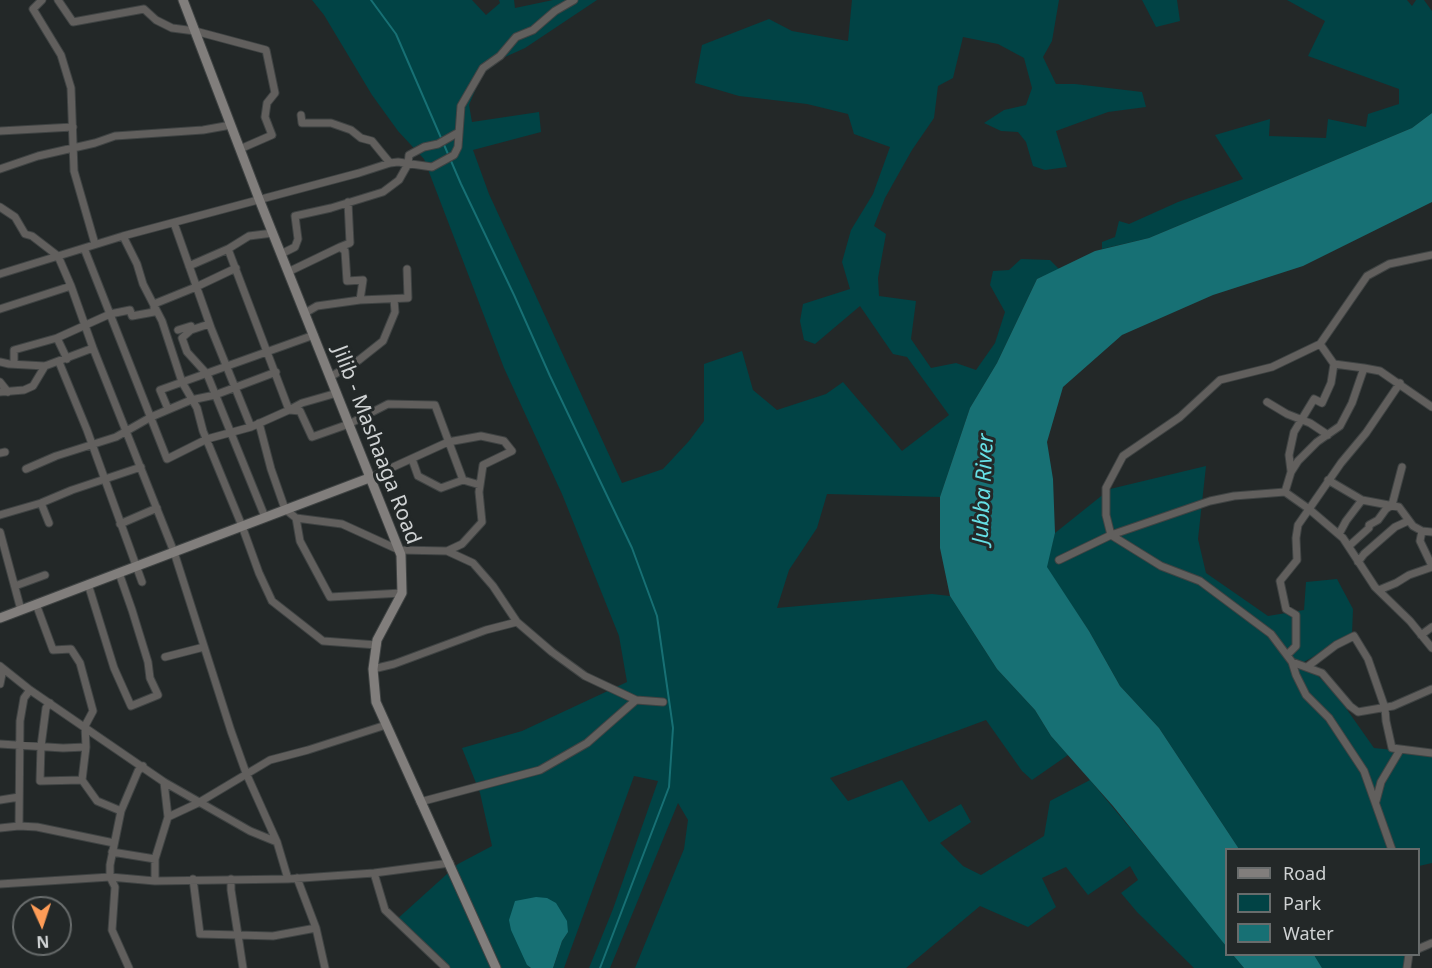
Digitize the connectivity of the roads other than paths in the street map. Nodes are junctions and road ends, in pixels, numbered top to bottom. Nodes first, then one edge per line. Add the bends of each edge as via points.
1 (42, 0) edge
2 (58, 0) edge
3 (183, 0) edge
4 (574, 0) edge
5 (195, 31) junction
6 (301, 115) dead end
7 (231, 125) junction
8 (73, 127) junction
9 (0, 131) edge
10 (459, 132) junction
11 (73, 147) junction
12 (240, 149) junction
13 (390, 163) junction
14 (408, 164) junction
15 (0, 169) edge
16 (259, 199) junction
17 (348, 202) junction
18 (0, 207) edge
19 (174, 223) junction
20 (273, 233) junction
21 (123, 236) junction
22 (95, 244) junction
23 (340, 247) junction
24 (84, 248) junction
25 (228, 249) junction
26 (281, 254) junction
27 (1432, 255) edge
28 (58, 256) junction
29 (189, 266) junction
30 (236, 268) junction
31 (407, 269) dead end
32 (288, 272) junction
33 (0, 274) edge
34 (71, 286) junction
35 (196, 287) junction
36 (394, 299) junction
37 (360, 300) junction
38 (154, 303) junction
39 (0, 309) edge
40 (305, 313) junction
41 (110, 314) junction
42 (209, 324) junction
43 (86, 325) junction
44 (178, 330) dead end
45 (191, 330) junction
46 (314, 335) junction
47 (57, 338) junction
48 (182, 338) junction
49 (169, 342) junction
50 (1320, 344) junction
51 (93, 348) junction
52 (266, 352) junction
53 (67, 359) junction
54 (0, 362) edge
55 (59, 362) junction
56 (14, 364) junction
57 (1334, 364) junction
58 (45, 366) junction
59 (225, 367) junction
60 (1364, 368) junction
61 (276, 372) junction
62 (207, 374) junction
63 (330, 376) junction
64 (0, 382) edge
65 (182, 382) junction
66 (1400, 382) junction
67 (234, 387) junction
68 (4, 392) edge
69 (337, 393) junction
70 (215, 395) junction
71 (191, 400) junction
72 (1267, 402) dead end
73 (1432, 407) edge
74 (168, 409) junction
75 (289, 411) junction
76 (151, 417) junction
77 (1301, 419) junction
78 (259, 423) junction
79 (349, 424) junction
80 (251, 427) junction
81 (127, 432) junction
82 (229, 432) junction
83 (1328, 435) junction
84 (207, 439) junction
85 (448, 442) junction
86 (91, 446) junction
87 (412, 459) junction
88 (141, 467) junction
89 (1402, 467) dead end
90 (26, 469) dead end
91 (1291, 472) junction
92 (369, 478) junction
93 (105, 480) junction
94 (463, 480) junction
95 (1329, 480) junction
96 (480, 485) junction
97 (1285, 492) junction
98 (1362, 500) junction
99 (41, 503) junction
100 (1392, 505) junction
101 (157, 508) junction
102 (285, 509) junction
103 (1309, 509) junction
104 (0, 515) edge
105 (265, 517) junction
106 (296, 519) junction
107 (1408, 521) junction
108 (49, 523) dead end
109 (120, 524) junction
110 (242, 526) junction
111 (1422, 531) junction
112 (0, 532) edge
113 (1432, 532) edge
114 (1339, 534) junction
115 (1112, 536) junction
116 (1349, 546) junction
117 (399, 550) junction
118 (447, 551) junction
119 (174, 552) junction
120 (1059, 560) dead end
121 (1358, 562) junction
122 (136, 566) junction
123 (1432, 566) edge
124 (119, 573) junction
125 (45, 575) dead end
126 (91, 580) junction
127 (142, 582) dead end
128 (15, 586) junction
129 (1379, 590) junction
130 (402, 593) junction
131 (36, 604) junction
132 (21, 610) junction
133 (0, 618) edge
134 (517, 622) junction
135 (1432, 627) edge
136 (1421, 635) junction
137 (377, 645) junction
138 (204, 647) junction
139 (1432, 648) edge
140 (165, 657) dead end
141 (1290, 659) junction
142 (1307, 667) junction
143 (1, 668) edge
144 (373, 669) junction
145 (0, 684) edge
146 (1432, 689) edge
147 (30, 690) junction
148 (636, 700) junction
149 (663, 702) dead end
150 (50, 703) junction
151 (1385, 708) junction
152 (386, 725) junction
153 (85, 726) junction
154 (0, 744) edge
155 (21, 746) junction
156 (41, 746) junction
157 (86, 747) junction
158 (1400, 750) junction
159 (1432, 753) edge
160 (143, 766) junction
161 (246, 773) junction
162 (82, 780) junction
163 (164, 782) junction
164 (19, 797) junction
165 (0, 800) edge
166 (420, 802) junction
167 (198, 803) junction
168 (1376, 803) junction
169 (121, 811) junction
170 (168, 817) junction
171 (19, 826) junction
172 (0, 828) edge
173 (277, 842) junction
174 (114, 843) junction
175 (1392, 848) edge
176 (112, 852) junction
177 (155, 859) junction
178 (450, 863) junction
179 (374, 873) junction
180 (110, 877) junction
181 (297, 878) junction
182 (193, 879) junction
183 (231, 879) junction
184 (288, 879) junction
185 (155, 881) junction
186 (0, 884) edge
187 (316, 928) junction
188 (238, 935) junction
189 (129, 968) edge
190 (243, 968) edge
191 (325, 968) edge
192 (446, 968) edge
193 (495, 968) edge

1 - 8 street via 33,9 61,55 71,88
2 - 5 street via 73,22 144,9 172,28
3 - 5 main road, Jilib - Mashaaga Road
4 - 10 street via 516,37 483,68 461,106
5 - 7 main road, Jilib - Mashaaga Road
5 - 12 street via 266,50 275,93 267,103 265,117 272,135
6 - 13 street via 302,123 331,123 372,141
7 - 11 street via 115,136
7 - 12 main road, Jilib - Mashaaga Road
8 - 9 street
8 - 11 street
10 - 14 street via 409,155
10 - 14 street via 458,147 450,158 432,167
11 - 15 street
11 - 22 street via 74,171
12 - 16 main road, Jilib - Mashaaga Road
13 - 14 street
13 - 16 street
14 - 17 street via 399,180 383,192
16 - 19 street
16 - 20 main road, Jilib - Mashaaga Road
17 - 23 street via 350,243
17 - 26 street via 295,216 295,247
18 - 28 street via 15,217 25,234
19 - 21 street
19 - 29 street
20 - 25 street via 249,236
20 - 26 main road, Jilib - Mashaaga Road
21 - 22 street
21 - 38 street
22 - 24 street
23 - 32 street
23 - 37 street via 345,251 347,281 363,280
24 - 28 street
24 - 41 street
25 - 29 street
25 - 30 street
26 - 32 main road, Jilib - Mashaaga Road
27 - 50 street via 1389,264 1367,276
28 - 33 street
28 - 34 street
29 - 35 street
30 - 35 street
30 - 52 street
31 - 36 street via 408,298
32 - 40 main road, Jilib - Mashaaga Road
34 - 39 street
34 - 43 street
35 - 38 street
35 - 42 street
36 - 37 street
36 - 63 street via 395,312 383,341
37 - 40 street via 317,306
38 - 41 street via 154,312 132,316 130,310
38 - 49 street
40 - 46 main road, Jilib - Mashaaga Road
41 - 43 street
41 - 76 street
42 - 45 street
42 - 59 street
43 - 47 street
43 - 51 street
44 - 45 street via 191,326
45 - 48 street
46 - 52 street
46 - 63 main road, Jilib - Mashaaga Road
47 - 53 street
47 - 56 street via 14,350
48 - 49 street
48 - 62 street via 187,352
49 - 65 street
50 - 57 street
50 - 115 street via 1272,367 1220,380 1180,417 1123,456 1106,488 1106,515
51 - 53 street
51 - 81 street
52 - 59 street
52 - 61 street
53 - 55 street
54 - 56 street
55 - 58 street
55 - 86 street
56 - 58 street
57 - 60 street
57 - 77 street via 1322,403 1314,399
58 - 68 street via 33,386
59 - 62 street
59 - 67 street
60 - 66 street via 1380,370
60 - 83 street via 1340,426
61 - 67 street
61 - 75 street
62 - 65 street
62 - 70 street
63 - 69 main road, Jilib - Mashaaga Road
64 - 68 street
65 - 71 street
65 - 74 street via 160,390
66 - 73 street
66 - 95 street
67 - 70 street
67 - 80 street
69 - 75 street
69 - 79 main road, Jilib - Mashaaga Road
70 - 71 street
70 - 82 street
71 - 74 street
71 - 84 street
72 - 77 street
74 - 76 street
75 - 78 street
75 - 79 street via 300,411 312,437
76 - 81 street
76 - 84 street via 167,459
77 - 83 street
77 - 91 street via 1289,455
78 - 80 street
78 - 102 street
79 - 85 street via 388,404 435,405
79 - 92 main road, Jilib - Mashaaga Road
80 - 82 street
81 - 86 street
81 - 88 street
82 - 84 street
82 - 105 street
83 - 91 street
84 - 110 street
85 - 87 street
85 - 94 street
85 - 96 street via 482,436 504,441 512,451 483,465
86 - 90 street
86 - 93 street
87 - 92 street
87 - 94 street via 418,476 441,488
88 - 93 street
88 - 101 street
89 - 100 street
91 - 97 street
92 - 102 main road
92 - 117 main road, Jilib - Mashaaga Road
93 - 99 street
93 - 109 street
94 - 96 street
95 - 98 street
95 - 103 street
96 - 118 street via 482,522 462,544
97 - 103 street
97 - 115 street via 1210,501
98 - 100 street
98 - 114 street
99 - 104 street
99 - 108 street
100 - 107 street via 1399,507
100 - 116 street
101 - 109 street
101 - 119 street
102 - 105 main road
102 - 106 street
103 - 114 street
103 - 141 street via 1298,525 1297,561 1280,580 1286,609 1296,615 1296,646
105 - 110 main road
106 - 117 street via 342,524
106 - 130 street via 300,541 330,597
107 - 111 street
107 - 121 street via 1395,527
109 - 122 street
110 - 119 main road
110 - 137 street via 272,601 323,641
111 - 113 street
111 - 123 street via 1420,541
112 - 128 street
114 - 116 street
115 - 120 street
115 - 141 street via 1161,566 1200,581 1271,634
116 - 121 street
117 - 118 street
117 - 130 main road, Jilib - Mashaaga Road
118 - 134 street via 473,563
119 - 122 main road
119 - 138 street
121 - 129 street
122 - 124 main road
122 - 127 street
123 - 129 street
124 - 126 main road
124 - 126 street via 158,695 130,706 114,668
125 - 128 street
126 - 131 main road
128 - 132 street
129 - 136 street
130 - 137 main road, Jilib - Mashaaga Road
131 - 132 main road
131 - 153 street via 53,650 71,649 80,663 93,711
132 - 133 main road
134 - 144 street
134 - 148 street via 585,676
135 - 136 street
136 - 139 street
137 - 144 main road, Jilib - Mashaaga Road
138 - 140 street
138 - 161 street
141 - 142 street
141 - 168 street via 1306,695 1329,718 1364,771
142 - 151 street via 1322,674 1358,712
142 - 151 street via 1354,636 1368,659
143 - 145 street
143 - 147 street
144 - 152 main road, Jilib - Mashaaga Road via 376,702
146 - 151 street
147 - 150 street
147 - 155 street via 24,698 20,721
148 - 149 street
148 - 166 street via 587,743 540,770
150 - 153 street
150 - 156 street
151 - 158 street via 1392,748
152 - 161 street via 270,760
152 - 166 main road, Jilib - Mashaaga Road
153 - 157 street
153 - 160 street
154 - 155 street
155 - 156 street
155 - 164 street
156 - 157 street
156 - 162 street via 40,781
157 - 162 street
158 - 159 street
158 - 168 street via 1381,782
160 - 163 street
160 - 169 street
161 - 167 street
161 - 173 street
162 - 169 street via 97,801
163 - 167 street
163 - 170 street
164 - 165 street
164 - 171 street
166 - 178 main road, Jilib - Mashaaga Road
167 - 170 street
167 - 173 street
168 - 175 street
169 - 174 street
170 - 177 street
171 - 172 street
171 - 174 street
173 - 184 street
174 - 176 street
176 - 177 street
176 - 180 street
177 - 185 street
178 - 179 street
178 - 193 main road, Jilib - Mashaaga Road
179 - 181 street
179 - 192 street via 385,910
180 - 185 street
180 - 186 street
180 - 189 street via 115,887 112,930
181 - 184 street
181 - 187 street
182 - 183 street
182 - 185 street
182 - 188 street via 200,934
183 - 184 street
183 - 188 street
187 - 188 street via 273,936
187 - 191 street
188 - 190 street

